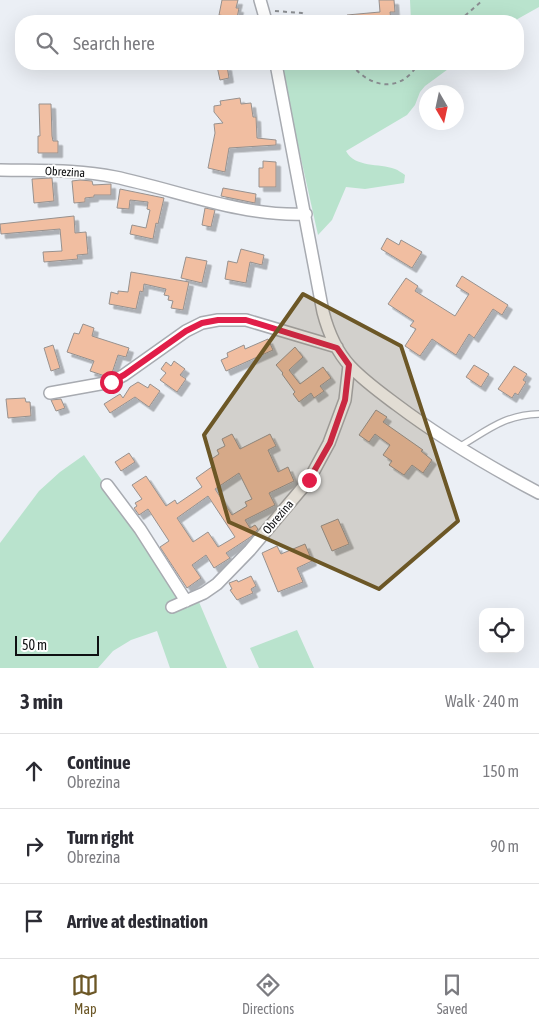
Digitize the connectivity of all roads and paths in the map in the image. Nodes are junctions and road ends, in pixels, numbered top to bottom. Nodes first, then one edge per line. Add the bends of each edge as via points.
1 (483, 0) edge
2 (263, 11) edge
3 (306, 15) edge
4 (466, 15) edge
5 (277, 70) edge
6 (356, 70) edge
7 (414, 70) edge
8 (0, 170) edge
9 (306, 214) junction
10 (337, 348) junction
11 (349, 365) junction
12 (50, 393) dead end
13 (539, 414) edge
14 (458, 448) junction
15 (107, 485) dead end
16 (539, 493) edge
17 (186, 602) junction
18 (172, 607) dead end

1 - 4 path
2 - 3 path via 302,12
5 - 9 street
6 - 7 path via 372,82 385,85 401,81
8 - 9 street, Obrezina via 113,176 269,214
9 - 10 street via 323,312
10 - 11 street
10 - 12 street via 246,320 202,323 111,382
11 - 14 street via 379,391
11 - 17 street, Obrezina via 345,400 330,443 309,480 217,584
13 - 14 lane via 503,420
14 - 16 street
15 - 17 street via 145,536
17 - 18 street, Obrezina

